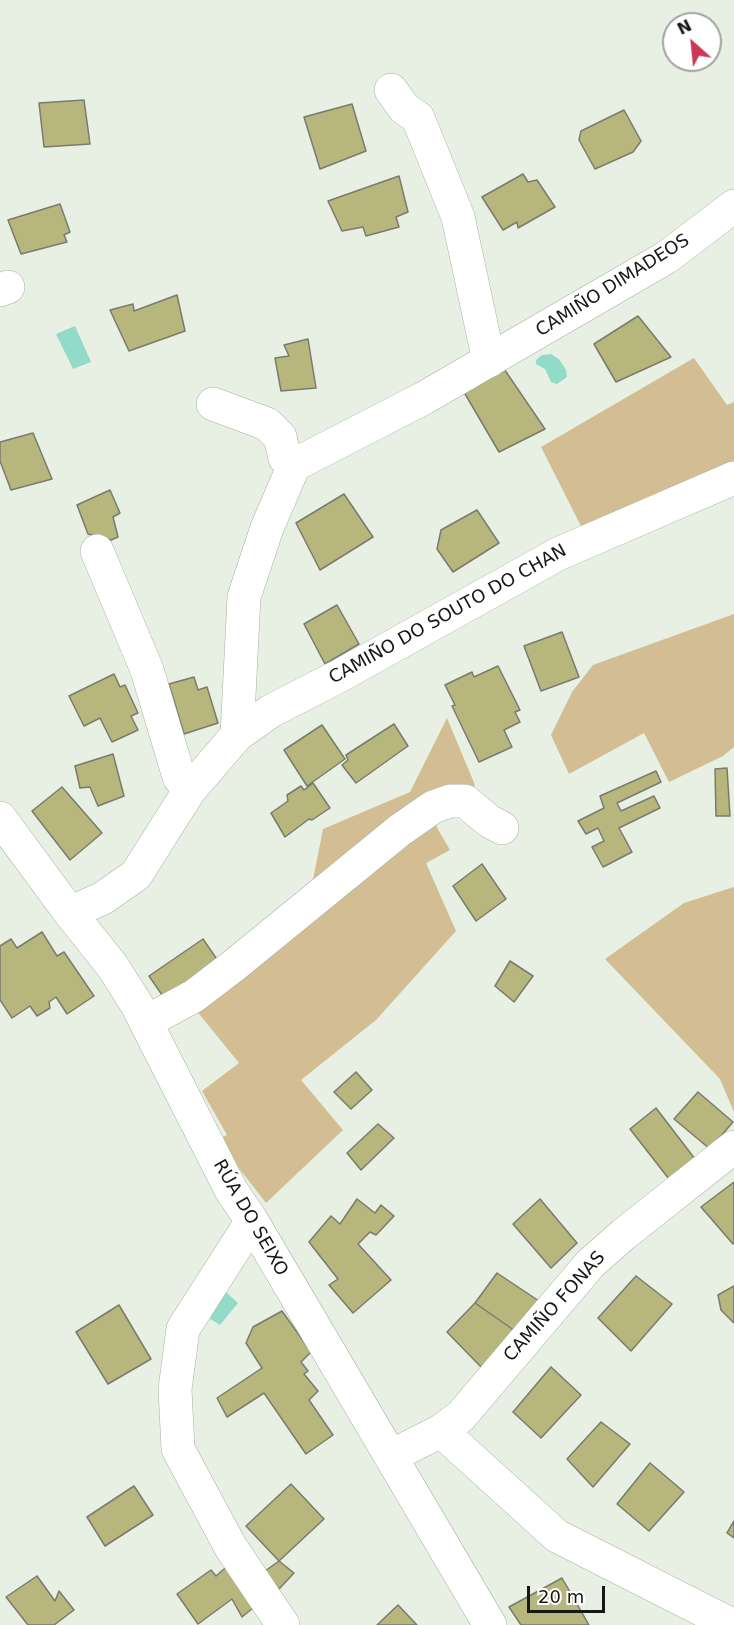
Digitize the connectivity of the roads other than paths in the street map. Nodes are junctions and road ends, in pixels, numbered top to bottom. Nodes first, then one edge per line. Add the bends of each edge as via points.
1 (391, 90) dead end
2 (734, 207) edge
3 (489, 361) junction
4 (213, 404) dead end
5 (294, 465) junction
6 (734, 478) edge
7 (96, 551) dead end
8 (237, 735) junction
9 (189, 791) junction
10 (0, 818) edge
11 (502, 828) dead end
12 (70, 913) junction
13 (146, 1022) junction
14 (734, 1147) edge
15 (252, 1221) junction
16 (441, 1431) junction
17 (391, 1456) junction
18 (283, 1625) edge
19 (490, 1625) edge
20 (732, 1625) edge

1 - 3 street via 404,108 418,118 458,217
2 - 3 street, CAMIÑO DIMADEOS via 667,257
3 - 5 street, CAMIÑO DIMADEOS
4 - 5 street via 267,424 280,437 285,458
5 - 8 street via 243,597
6 - 8 street, CAMIÑO DO SOUTO DO CHAN via 558,554 271,711
7 - 9 street via 147,670 179,777
8 - 9 street, CAMIÑO DO SOUTO DO CHAN
9 - 12 street, CAMIÑO DO SOUTO DO CHAN via 136,875 103,898
10 - 12 street, RÚA DO SEIXO
11 - 13 street via 465,801 433,807 232,968 194,996
12 - 13 street, RÚA DO SEIXO via 113,967
13 - 15 street, RÚA DO SEIXO via 231,1190
14 - 16 street, CAMIÑO FONAS via 590,1264 461,1416
15 - 17 street, RÚA DO SEIXO
15 - 18 street via 183,1329 175,1389 178,1449 230,1546
16 - 17 street, CAMIÑO FONAS
16 - 20 street via 557,1536
17 - 19 street, RÚA DO SEIXO

